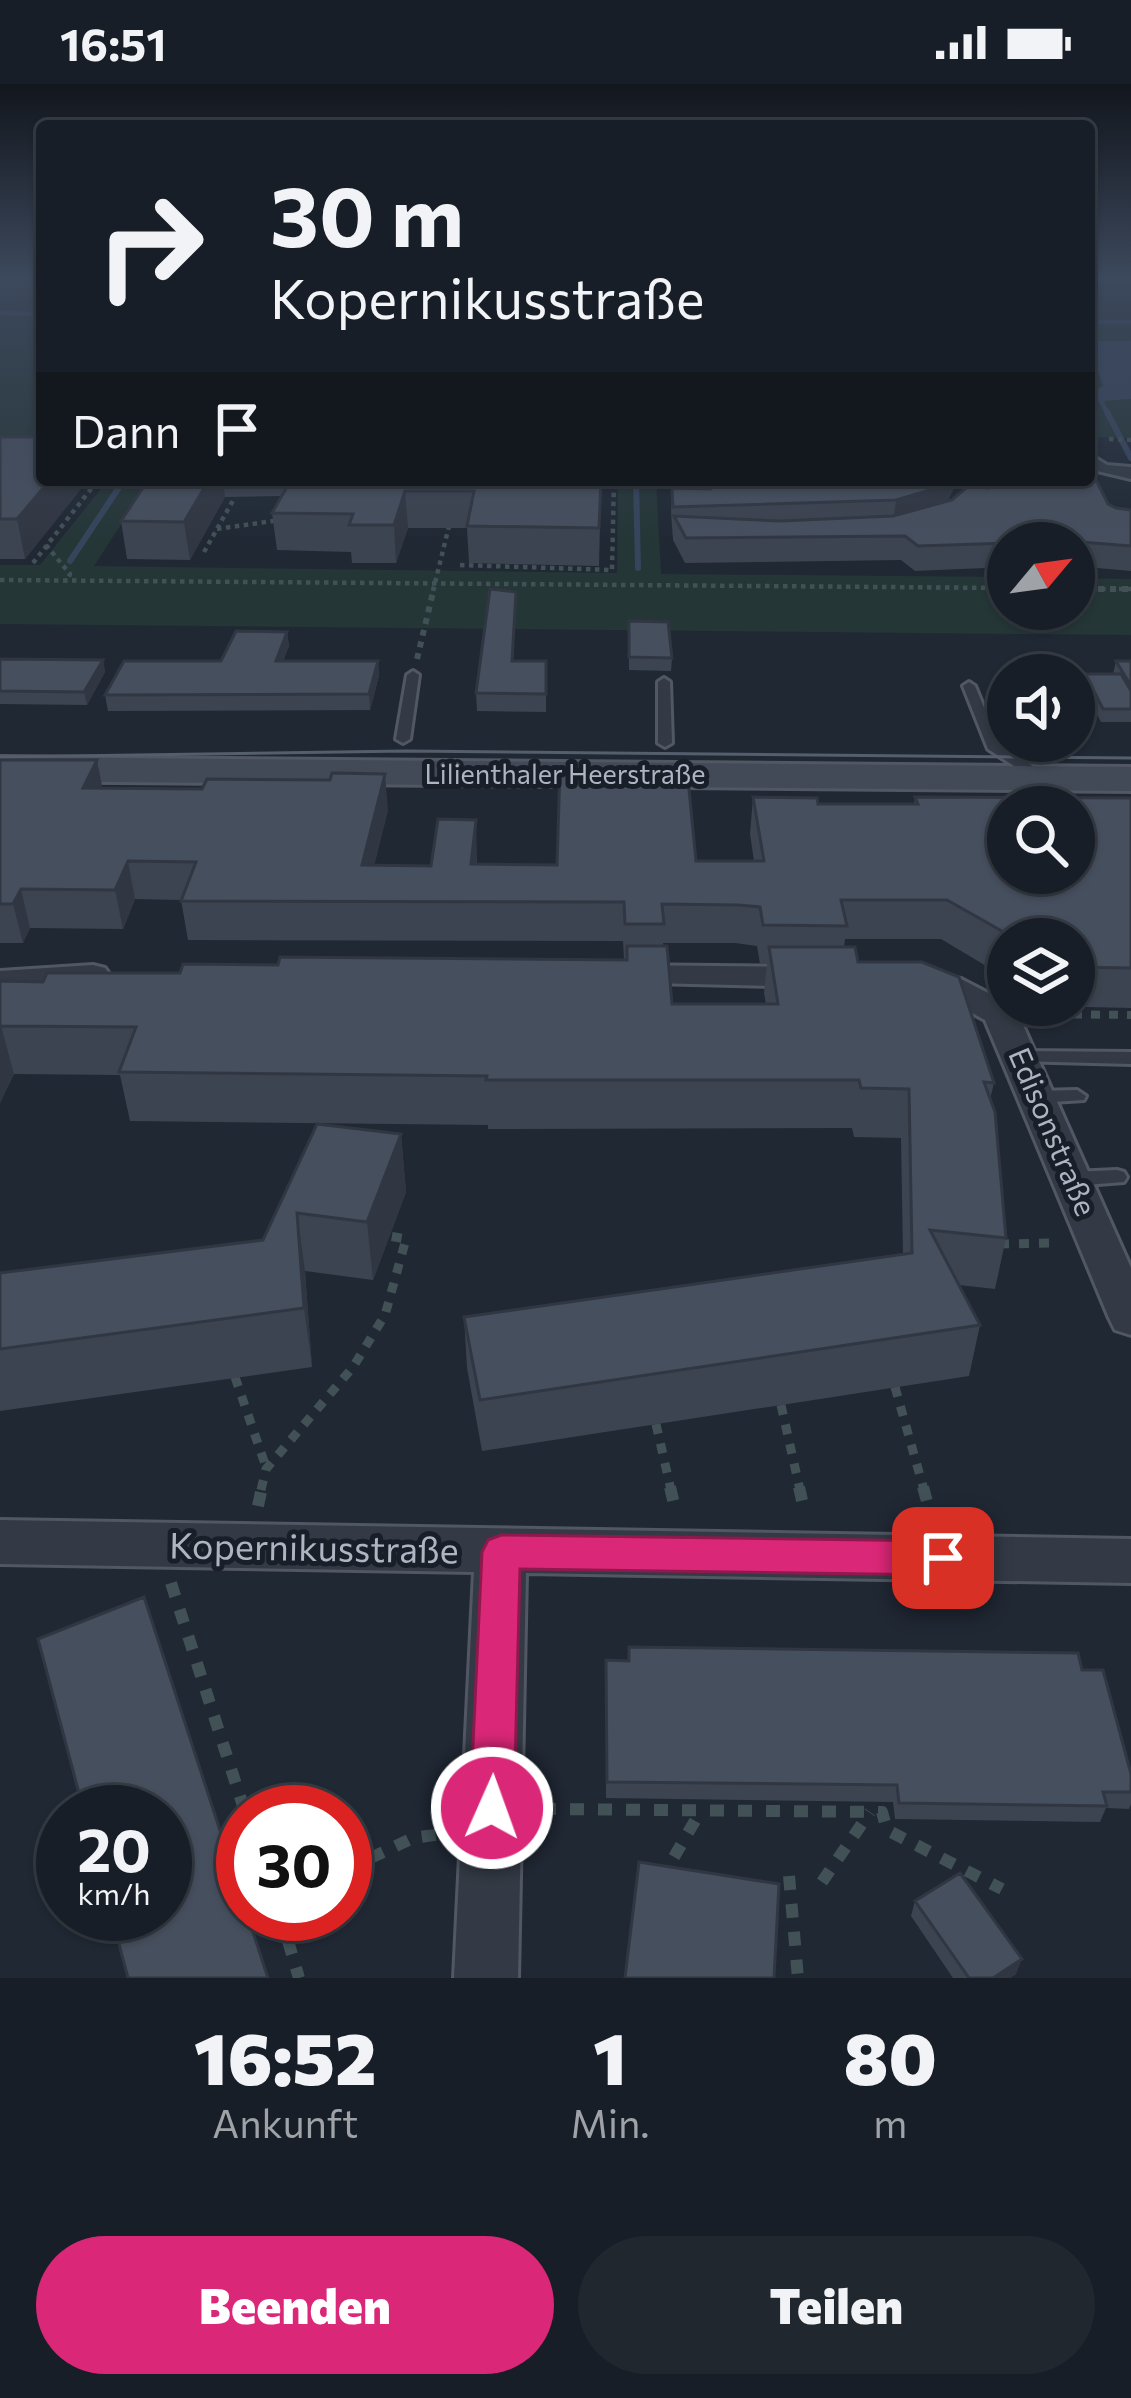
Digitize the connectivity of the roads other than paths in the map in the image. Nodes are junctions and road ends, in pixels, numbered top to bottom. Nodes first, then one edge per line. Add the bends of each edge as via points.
1 (1095, 469) edge
2 (1130, 473) edge
3 (965, 486) edge
4 (990, 486) edge
5 (965, 497) edge
6 (1002, 506) edge
7 (413, 675) road end
8 (664, 682) dead end
9 (968, 686) dead end
10 (987, 732) edge
11 (403, 739) junction
12 (0, 741) edge
13 (665, 743) junction
14 (987, 746) edge
15 (1095, 747) edge
16 (1131, 747) edge
17 (1013, 762) edge
18 (0, 769) edge
19 (1131, 779) edge
20 (1043, 786) edge
21 (1095, 792) edge
22 (987, 801) edge
23 (126, 974) edge
24 (596, 975) edge
25 (0, 981) edge
26 (1020, 1057) junction
27 (1131, 1058) edge
28 (1077, 1096) dead end
29 (1037, 1097) junction
30 (1117, 1177) dead end
31 (1072, 1179) junction
32 (1131, 1318) edge
33 (0, 1543) edge
34 (501, 1552) junction
35 (1131, 1561) edge
36 (486, 1978) edge

1 - 2 street
3 - 5 lane
4 - 6 lane via 1016,490 1018,502
7 - 11 lane
8 - 13 lane, Lilienthaler Heerstraße
9 - 10 lane
11 - 12 main road, Lilienthaler Heerstraße
11 - 13 main road, Lilienthaler Heerstraße
13 - 14 main road, Lilienthaler Heerstraße
15 - 16 main road, Lilienthaler Heerstraße
17 - 20 lane
18 - 22 main road, Lilienthaler Heerstraße
19 - 21 main road, Lilienthaler Heerstraße
23 - 25 street
24 - 26 street, Edisonstraße via 949,986 1000,1014
26 - 27 lane
26 - 29 street, Edisonstraße
28 - 29 lane
29 - 31 street, Edisonstraße
30 - 31 lane
31 - 32 street, Edisonstraße
33 - 34 street, Kopernikusstraße
34 - 35 street, Kopernikusstraße
34 - 36 street

